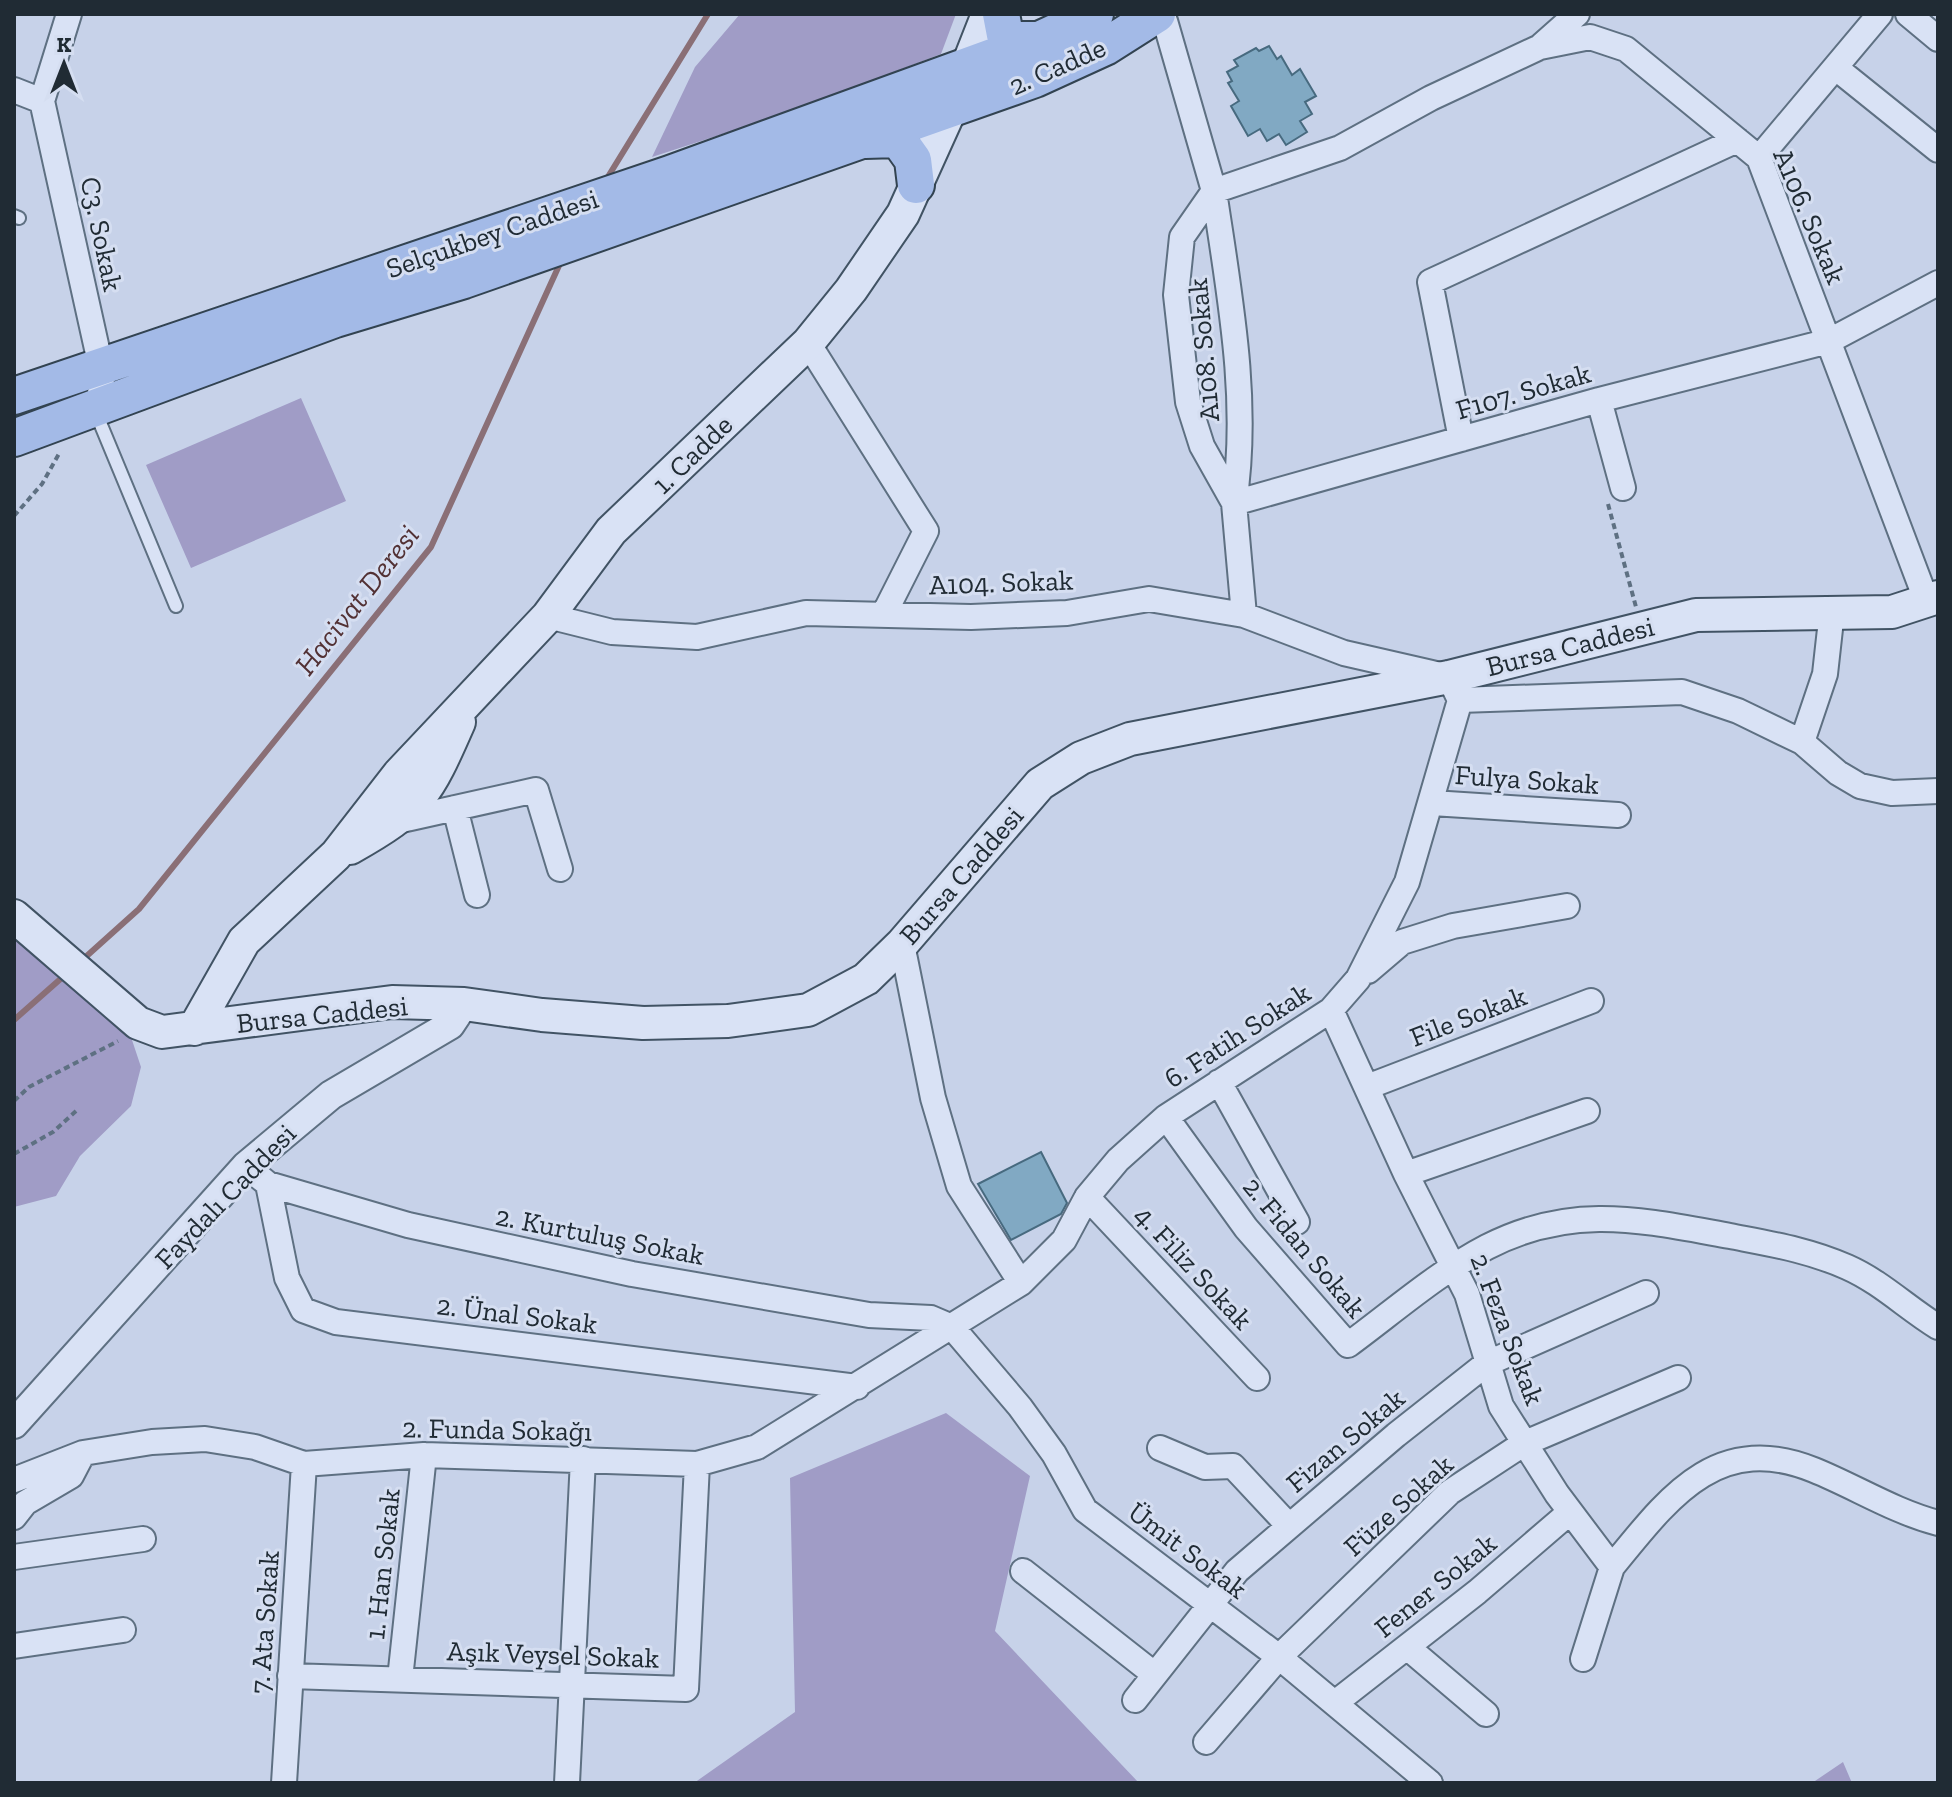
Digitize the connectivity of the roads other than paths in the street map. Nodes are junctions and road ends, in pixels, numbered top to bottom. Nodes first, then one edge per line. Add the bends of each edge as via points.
1 (69, 14) edge
2 (988, 14) edge
3 (1001, 14) edge
4 (1095, 14) edge
5 (1160, 14) edge
6 (1577, 14) edge
7 (1880, 14) edge
8 (1908, 14) edge
9 (1938, 39) edge
10 (1039, 40) junction
11 (1540, 47) junction
12 (968, 66) junction
13 (1836, 68) junction
14 (14, 90) edge
15 (42, 101) junction
16 (951, 108) junction
17 (1737, 140) junction
18 (852, 142) junction
19 (1938, 150) edge
20 (1759, 158) junction
21 (916, 185) junction
22 (674, 189) junction
23 (1214, 191) junction
24 (1938, 283) edge
25 (334, 303) junction
26 (1829, 341) junction
27 (808, 343) junction
28 (101, 367) junction
29 (14, 396) edge
30 (1599, 400) junction
31 (88, 412) junction
32 (14, 438) edge
33 (1461, 439) junction
34 (1615, 496) road end
35 (1234, 503) junction
36 (1932, 600) edge
37 (176, 606) dead end
38 (1832, 611) junction
39 (884, 614) junction
40 (1244, 615) junction
41 (548, 616) junction
42 (1454, 689) junction
43 (469, 700) junction
44 (1802, 742) junction
45 (1938, 791) edge
46 (1432, 803) junction
47 (455, 808) junction
48 (1618, 815) dead end
49 (397, 821) junction
50 (336, 855) junction
51 (560, 869) dead end
52 (477, 895) dead end
53 (1567, 906) dead end
54 (15, 917) edge
55 (902, 944) junction
56 (1358, 979) junction
57 (1591, 1001) dead end
58 (464, 1004) junction
59 (1331, 1010) junction
60 (194, 1029) junction
61 (1219, 1082) junction
62 (1367, 1087) junction
63 (1587, 1111) dead end
64 (1166, 1117) junction
65 (246, 1166) junction
66 (1406, 1174) junction
67 (268, 1184) junction
68 (1087, 1197) junction
69 (1297, 1222) dead end
70 (1455, 1266) junction
71 (1021, 1283) junction
72 (1646, 1293) dead end
73 (952, 1327) junction
74 (1938, 1327) edge
75 (1486, 1364) junction
76 (1257, 1378) dead end
77 (1678, 1378) dead end
78 (857, 1387) junction
79 (14, 1424) edge
80 (1523, 1444) junction
81 (1160, 1448) dead end
82 (83, 1453) junction
83 (424, 1455) junction
84 (583, 1459) junction
85 (304, 1464) junction
86 (697, 1464) junction
87 (14, 1480) edge
88 (1570, 1512) junction
89 (14, 1517) edge
90 (1938, 1523) edge
91 (1289, 1526) junction
92 (143, 1539) dead end
93 (14, 1557) edge
94 (1612, 1567) junction
95 (1023, 1571) dead end
96 (1209, 1604) junction
97 (123, 1630) dead end
98 (14, 1646) edge
99 (1407, 1647) junction
100 (1279, 1657) junction
101 (1583, 1659) dead end
102 (1154, 1674) junction
103 (290, 1676) junction
104 (400, 1679) junction
105 (572, 1684) junction
106 (1135, 1700) dead end
107 (1335, 1703) junction
108 (1486, 1714) dead end
109 (1206, 1742) dead end
110 (284, 1783) edge
111 (567, 1783) edge
112 (1430, 1783) edge

1 - 15 street
2 - 12 main road, 1. Cadde
3 - 10 main road via 1005,35
4 - 10 main road, 2. Cadde
5 - 16 main road, 2. Cadde via 1035,79
5 - 23 street, A108. Sokak
6 - 11 street
7 - 13 street
8 - 9 street
10 - 12 main road, 2. Cadde
11 - 17 street, A106. Sokak via 1590,37 1626,49
11 - 23 street, A106. Sokak via 1340,148
12 - 16 main road, 1. Cadde
12 - 22 main road, Selçukbey Caddesi
13 - 19 street
13 - 20 street
14 - 15 street
15 - 28 street, C3. Sokak
16 - 18 main road, Selçukbey Caddesi
16 - 21 main road, 1. Cadde
17 - 20 street, A106. Sokak
17 - 33 street via 1430,282
18 - 21 main road via 898,139 913,160
18 - 22 main road, Selçukbey Caddesi
20 - 26 street, A106. Sokak
21 - 27 main road, 1. Cadde via 895,227
22 - 25 main road, Selçukbey Caddesi via 461,242
22 - 25 main road, Selçukbey Caddesi via 464,280
23 - 35 street, A108. Sokak via 1242,452
23 - 35 street, A108. Sokak via 1182,237 1176,295 1188,402 1202,446
24 - 26 street, F107. Sokak
25 - 28 main road, Selçukbey Caddesi
25 - 31 main road, Selçukbey Caddesi
26 - 30 street, F107. Sokak
26 - 36 street, A106. Sokak
27 - 39 street via 926,531
27 - 41 main road, 1. Cadde via 611,531
28 - 29 main road, Selçukbey Caddesi
28 - 31 street, C3. Sokak via 102,387
30 - 33 street, F107. Sokak
30 - 34 street
31 - 32 main road, Selçukbey Caddesi
31 - 37 lane
33 - 35 street, F107. Sokak
35 - 40 street, A108. Sokak
36 - 38 main road, Bursa Caddesi via 1892,612
38 - 42 main road, Bursa Caddesi via 1696,615
38 - 44 street via 1825,674
39 - 40 street, A104. Sokak via 1067,613 1149,599
39 - 41 street, A104. Sokak via 806,613 697,637 612,632
40 - 42 street, A104. Sokak
41 - 43 main road, 1. Cadde
42 - 44 street, A104. Sokak via 1682,692
42 - 46 street, 6. Fatih Sokak
42 - 55 main road, Bursa Caddesi via 1130,739 1081,758 1040,784
43 - 49 main road via 427,791
43 - 50 main road, 1. Cadde via 399,774
44 - 45 street, A104. Sokak via 1860,786 1892,793
46 - 48 street, Fulya Sokak
46 - 56 street, 6. Fatih Sokak via 1407,882
47 - 49 street
47 - 51 street via 536,790
47 - 52 street
49 - 50 main road
50 - 60 main road via 244,941
53 - 56 street via 1453,926 1402,942
54 - 60 main road, Bursa Caddesi via 128,1032
55 - 58 main road, Bursa Caddesi via 866,979 795,1012 728,1021 643,1023
55 - 71 street via 933,1098 959,1186
56 - 59 street, 6. Fatih Sokak
57 - 62 street, File Sokak
58 - 60 main road, Bursa Caddesi via 392,1002
58 - 65 street, Faydalı Caddesi via 450,1025 331,1095
59 - 61 street, 6. Fatih Sokak
59 - 62 street, 2. Feza Sokak
61 - 64 street, 6. Fatih Sokak
61 - 69 street
62 - 66 street, 2. Feza Sokak
63 - 66 street
64 - 68 street, 6. Fatih Sokak
64 - 70 street, 2. Fidan Sokak via 1246,1228 1348,1345
65 - 67 street, 2. Kurtuluş Sokak
65 - 79 street, Faydalı Caddesi
66 - 70 street, 2. Feza Sokak
67 - 73 street, 2. Kurtuluş Sokak via 408,1225 632,1274 869,1315 931,1318
67 - 78 street, 2. Ünal Sokak via 287,1278 303,1310 325,1318
68 - 71 street, 6. Fatih Sokak via 1064,1240
68 - 76 street, 4. Filiz Sokak
70 - 74 street via 1489,1246 1560,1221 1640,1219 1798,1248 1891,1291
70 - 75 street, 2. Feza Sokak
71 - 73 street, 6. Fatih Sokak
72 - 75 street, Fizan Sokak
73 - 78 street, 2. Funda Sokağı
73 - 96 street, Ümit Sokak via 1046,1442 1085,1510
75 - 80 street, 2. Feza Sokak via 1501,1406
75 - 91 street, Fizan Sokak
77 - 80 street, Füze Sokak
78 - 86 street, 2. Funda Sokağı via 757,1447
80 - 88 street, 2. Feza Sokak
80 - 100 street, Füze Sokak via 1450,1492
81 - 91 street via 1205,1467 1233,1466
82 - 85 street, 2. Funda Sokağı via 205,1439 255,1447
82 - 87 street, 2. Funda Sokağı
82 - 89 street via 71,1476 25,1503
83 - 84 street, 2. Funda Sokağı
83 - 85 street, 2. Funda Sokağı
83 - 104 street, 1. Han Sokak
84 - 86 street, 2. Funda Sokağı
84 - 105 street
85 - 103 street, 7. Ata Sokak
86 - 105 street, Aşık Veysel Sokak via 686,1689
88 - 94 street, 2. Feza Sokak
88 - 99 street, Fener Sokak
90 - 94 street via 1788,1460 1751,1458 1709,1469 1670,1496
91 - 96 street, Fizan Sokak via 1237,1571
92 - 93 street
94 - 101 street
95 - 102 street
96 - 100 street, Ümit Sokak
96 - 102 street, Fizan Sokak
97 - 98 street
99 - 107 street, Fener Sokak
99 - 108 street
100 - 107 street, Ümit Sokak
100 - 109 street, Füze Sokak
102 - 106 street, Fizan Sokak
103 - 104 street, Aşık Veysel Sokak
103 - 110 street, 7. Ata Sokak
104 - 105 street, Aşık Veysel Sokak
105 - 111 street
107 - 112 street, Ümit Sokak

